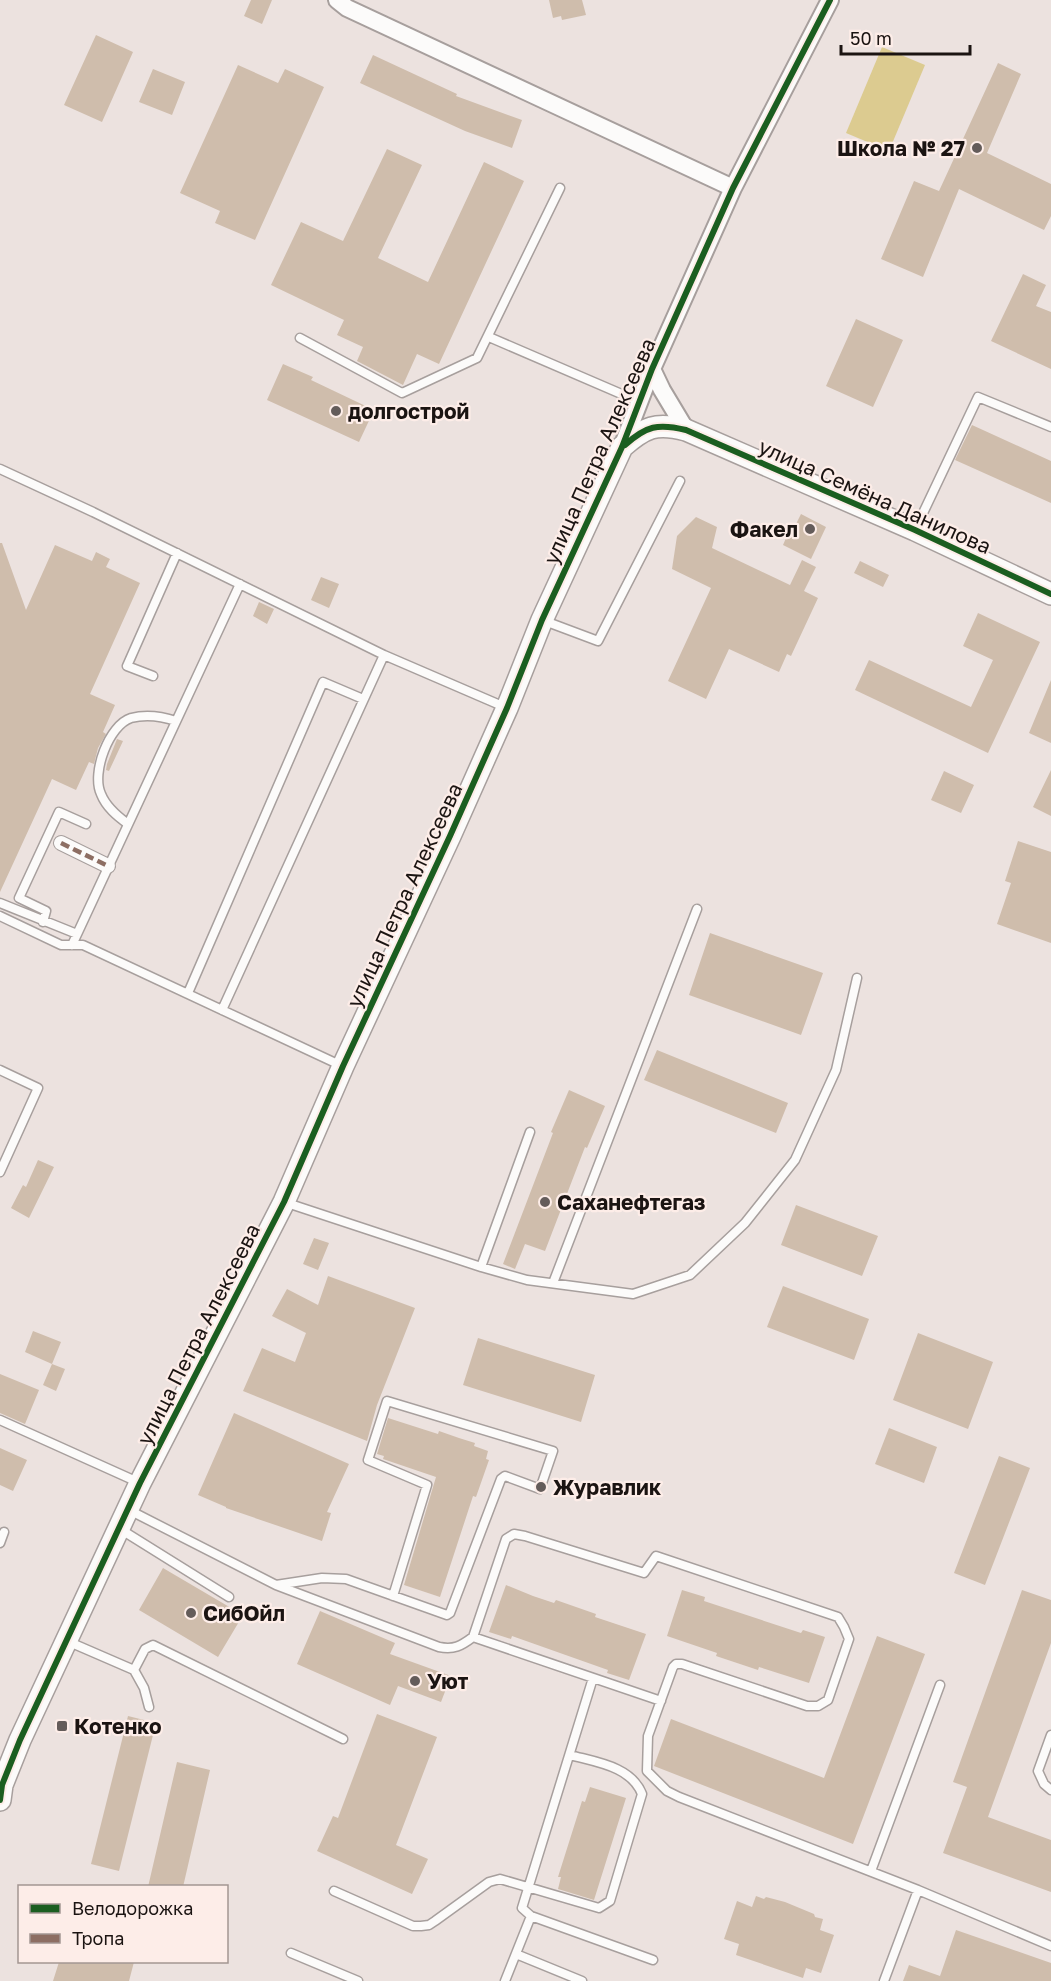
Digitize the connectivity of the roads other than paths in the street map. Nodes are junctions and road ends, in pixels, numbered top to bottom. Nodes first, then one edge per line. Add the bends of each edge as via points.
1 (337, 0) edge
2 (830, 0) edge
3 (560, 188) dead end
4 (733, 188) junction
5 (489, 337) junction
6 (300, 338) dead end
7 (652, 369) junction
8 (641, 402) junction
9 (1051, 427) edge
10 (686, 430) junction
11 (622, 447) junction
12 (1, 470) edge
13 (680, 481) dead end
14 (915, 530) junction
15 (177, 553) junction
16 (240, 584) junction
17 (1051, 594) edge
18 (542, 620) junction
19 (384, 655) junction
20 (153, 676) dead end
21 (363, 699) junction
22 (507, 708) junction
23 (176, 721) junction
24 (86, 824) dead end
25 (128, 824) junction
26 (61, 843) dead end
27 (108, 866) junction
28 (0, 903) edge
29 (696, 909) dead end
30 (0, 916) edge
31 (43, 922) junction
32 (76, 934) junction
33 (72, 945) junction
34 (857, 978) dead end
35 (188, 993) junction
36 (222, 1010) junction
37 (343, 1066) junction
38 (0, 1070) edge
39 (530, 1132) dead end
40 (0, 1172) edge
41 (284, 1202) junction
42 (480, 1268) junction
43 (553, 1283) junction
44 (0, 1420) edge
45 (140, 1483) junction
46 (128, 1509) junction
47 (119, 1529) junction
48 (4, 1532) dead end
49 (0, 1543) edge
50 (276, 1585) junction
51 (393, 1596) junction
52 (229, 1597) dead end
53 (473, 1637) junction
54 (67, 1641) junction
55 (134, 1670) junction
56 (593, 1678) junction
57 (940, 1685) dead end
58 (661, 1701) junction
59 (149, 1707) dead end
60 (1051, 1735) edge
61 (343, 1739) dead end
62 (570, 1755) junction
63 (1, 1790) edge
64 (1051, 1790) edge
65 (871, 1871) junction
66 (527, 1887) junction
67 (918, 1890) junction
68 (334, 1891) dead end
69 (531, 1916) junction
70 (1051, 1946) edge
71 (291, 1953) dead end
72 (516, 1954) junction
73 (653, 1960) dead end
74 (358, 1981) edge
75 (505, 1981) edge
76 (582, 1981) edge
77 (884, 1981) edge

1 - 4 street via 346,8
2 - 4 street, улица Петра Алексеева
3 - 5 lane
4 - 7 street, улица Петра Алексеева
5 - 6 lane via 477,358 402,393
5 - 8 lane
7 - 8 street, улица Петра Алексеева
7 - 10 street
8 - 11 street, улица Петра Алексеева
9 - 14 lane via 978,397
10 - 11 street, улица Семёна Данилова via 668,425 651,427
10 - 14 street, улица Семёна Данилова
11 - 18 street, улица Петра Алексеева
12 - 15 lane
13 - 18 lane via 598,641
14 - 17 street, улица Семёна Данилова
15 - 16 lane
15 - 20 lane via 127,666
16 - 19 lane
16 - 23 lane
18 - 22 street, улица Петра Алексеева
19 - 21 lane
19 - 22 lane
21 - 35 lane via 323,682
21 - 36 lane
22 - 37 street, улица Петра Алексеева
23 - 25 lane
23 - 25 lane via 150,715 129,719 115,730 101,757 100,793 112,812
24 - 31 lane via 59,812 19,898 46,911
25 - 27 lane
26 - 27 street
27 - 32 lane
28 - 31 lane
29 - 43 lane
30 - 33 lane via 61,945
31 - 32 lane
32 - 33 lane
33 - 35 lane via 83,945
34 - 43 lane via 836,1070 795,1161 745,1223 690,1275 633,1294
35 - 36 lane
36 - 37 lane
37 - 41 street, улица Петра Алексеева
38 - 40 lane via 38,1088
39 - 42 lane
41 - 42 lane
41 - 45 street, улица Петра Алексеева
42 - 43 lane
44 - 45 lane
45 - 46 street, улица Петра Алексеева
46 - 47 street, улица Петра Алексеева
46 - 50 lane
47 - 52 lane
47 - 54 street, улица Петра Алексеева
48 - 49 lane
50 - 51 lane via 322,1578 346,1579
50 - 53 lane via 439,1647 451,1650
51 - 51 lane via 427,1485 368,1460 387,1401 553,1451 540,1489 505,1476 501,1479 450,1613
53 - 56 lane
53 - 58 lane via 506,1539 514,1534 644,1573 656,1556 838,1617 849,1638 828,1700 818,1706 807,1706 682,1664 673,1667
54 - 55 lane
54 - 63 street, улица Петра Алексеева
55 - 59 lane
55 - 61 lane via 145,1649 153,1645
56 - 58 lane
56 - 62 lane
57 - 65 lane
58 - 65 lane via 648,1736 646,1771 667,1791
60 - 64 lane via 1038,1770
62 - 66 lane
62 - 66 lane via 618,1768 642,1794 610,1901 599,1908
65 - 67 lane
66 - 68 lane via 494,1880 435,1921 421,1926
66 - 69 lane via 522,1908
67 - 70 lane
67 - 77 lane
69 - 72 lane
69 - 73 lane
71 - 74 lane
72 - 75 lane
72 - 76 lane

